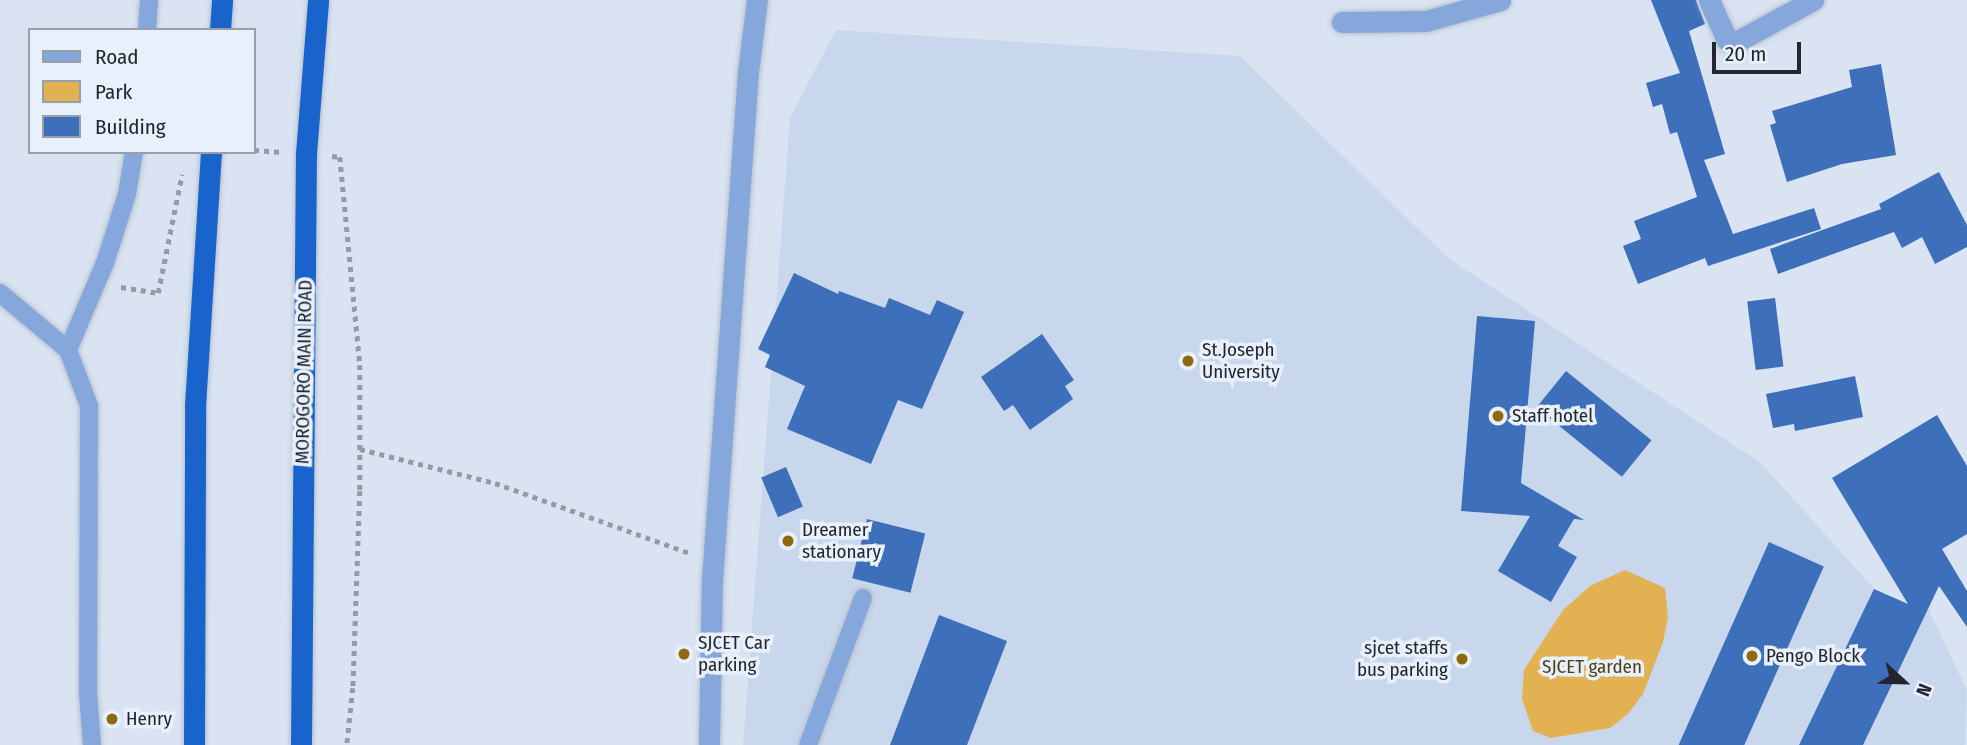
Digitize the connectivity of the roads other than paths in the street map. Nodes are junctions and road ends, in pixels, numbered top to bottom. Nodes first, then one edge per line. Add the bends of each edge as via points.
1 (149, 0) edge
2 (222, 0) edge
3 (318, 0) edge
4 (757, 0) edge
5 (1500, 0) edge
6 (1709, 0) edge
7 (1813, 0) edge
8 (1342, 22) dead end
9 (147, 28) edge
10 (220, 28) edge
11 (134, 154) edge
12 (211, 154) edge
13 (0, 293) edge
14 (68, 350) junction
15 (863, 598) dead end
16 (92, 745) edge
17 (194, 745) edge
18 (301, 745) edge
19 (709, 745) edge
20 (808, 745) edge

1 - 9 lane
2 - 10 highway
3 - 18 highway, MOROGORO MAIN ROAD via 306,154
4 - 19 street via 713,558
5 - 8 street via 1426,21
6 - 7 street via 1727,40 1736,43
11 - 14 lane via 127,194
12 - 17 highway via 195,405
13 - 14 lane
14 - 16 lane via 89,406 88,694
15 - 20 lane

